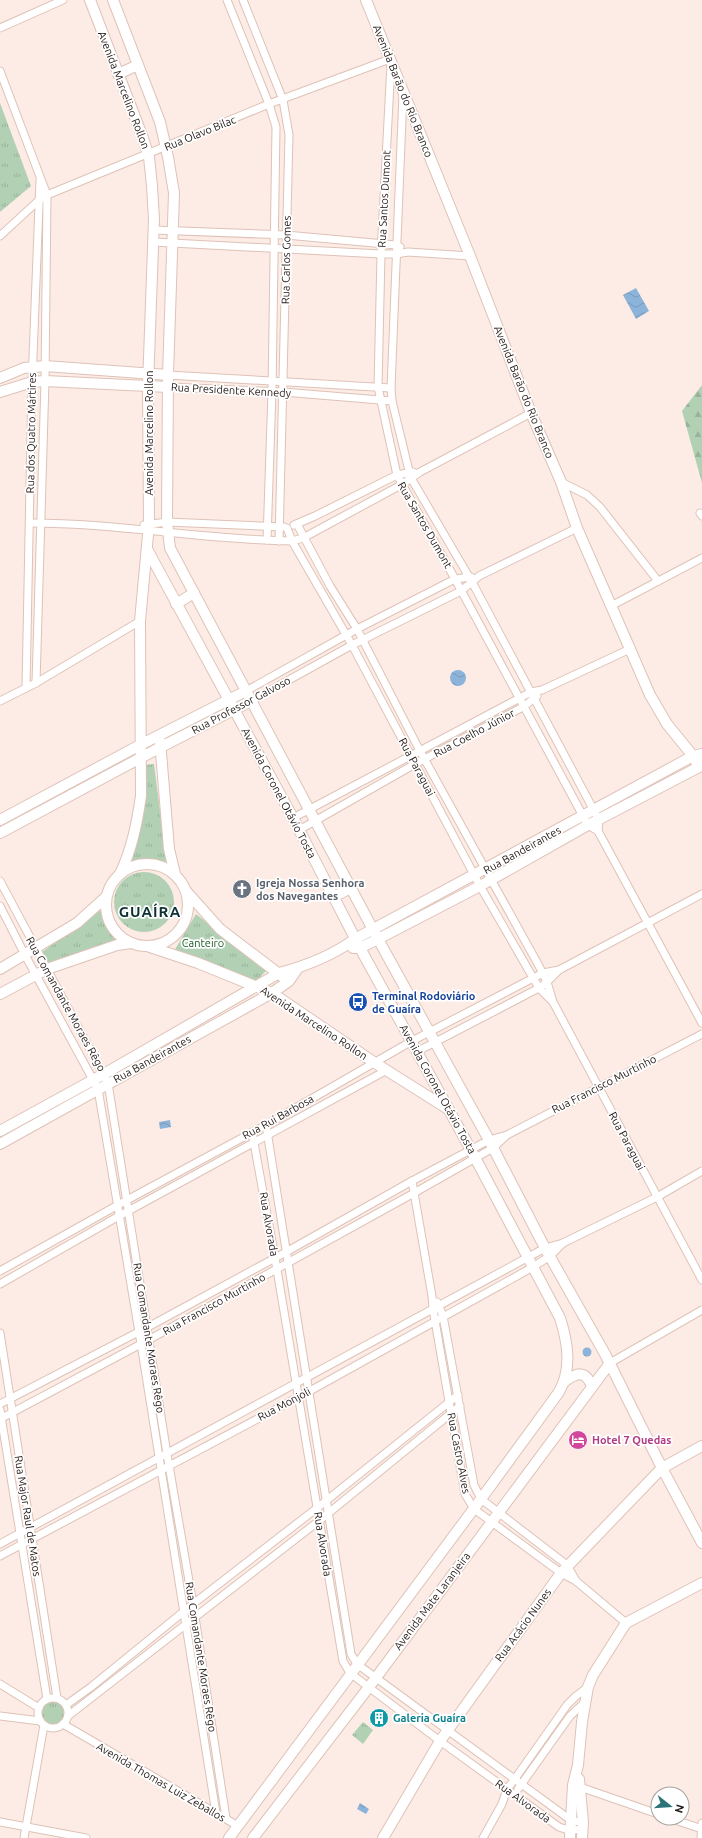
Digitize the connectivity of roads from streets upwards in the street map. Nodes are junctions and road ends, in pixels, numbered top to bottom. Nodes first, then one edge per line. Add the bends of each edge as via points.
1 (63, 0) edge
2 (113, 0) edge
3 (227, 0) edge
4 (243, 0) edge
5 (366, 0) edge
6 (92, 1) edge
7 (0, 28) edge
8 (390, 60) junction
9 (138, 65) junction
10 (0, 71) edge
11 (118, 74) junction
12 (403, 91) junction
13 (283, 100) junction
14 (270, 104) junction
15 (166, 147) junction
16 (148, 153) junction
17 (40, 178) junction
18 (47, 195) junction
19 (38, 200) junction
20 (153, 230) junction
21 (173, 231) junction
22 (274, 235) junction
23 (286, 235) junction
24 (0, 236) edge
25 (153, 242) junction
26 (173, 243) junction
27 (382, 244) junction
28 (396, 245) junction
29 (274, 249) junction
30 (286, 249) junction
31 (408, 252) junction
32 (381, 254) junction
33 (396, 254) junction
34 (470, 256) junction
35 (46, 302) junction
36 (35, 303) junction
37 (46, 366) junction
38 (32, 367) junction
39 (149, 374) junction
40 (168, 375) junction
41 (0, 378) edge
42 (230, 378) junction
43 (272, 380) junction
44 (283, 380) junction
45 (45, 381) junction
46 (32, 382) junction
47 (148, 386) junction
48 (168, 387) junction
49 (378, 387) junction
50 (391, 388) junction
51 (229, 389) junction
52 (272, 391) junction
53 (0, 392) edge
54 (283, 392) junction
55 (380, 400) junction
56 (392, 401) junction
57 (531, 413) junction
58 (397, 475) junction
59 (410, 475) junction
60 (561, 482) junction
61 (401, 485) junction
62 (167, 522) junction
63 (30, 523) junction
64 (42, 523) junction
65 (222, 524) junction
66 (297, 524) junction
67 (268, 526) junction
68 (149, 527) junction
69 (279, 527) junction
70 (287, 528) junction
71 (577, 528) junction
72 (168, 533) junction
73 (221, 537) junction
74 (303, 538) junction
75 (267, 540) junction
76 (279, 541) junction
77 (292, 541) junction
78 (170, 548) joint
79 (146, 550) junction
80 (702, 558) edge
81 (455, 579) junction
82 (470, 579) junction
83 (658, 581) junction
84 (330, 586) junction
85 (462, 591) junction
86 (194, 592) junction
87 (322, 592) junction
88 (176, 604) junction
89 (611, 606) junction
90 (140, 621) junction
91 (357, 629) junction
92 (347, 636) junction
93 (362, 640) junction
94 (352, 645) junction
95 (630, 649) junction
96 (36, 683) junction
97 (26, 688) junction
98 (542, 690) junction
99 (246, 691) junction
100 (531, 692) junction
101 (519, 698) junction
102 (535, 699) junction
103 (229, 700) junction
104 (0, 701) edge
105 (251, 701) junction
106 (523, 707) junction
107 (234, 710) junction
108 (160, 735) junction
109 (140, 745) junction
110 (161, 747) junction
111 (420, 750) junction
112 (410, 755) junction
113 (697, 755) edge
114 (141, 757) junction
115 (282, 758) junction
116 (425, 759) junction
117 (415, 764) junction
118 (266, 768) junction
119 (701, 768) edge
120 (71, 782) junction
121 (76, 792) junction
122 (309, 809) junction
123 (594, 810) junction
124 (455, 813) junction
125 (583, 816) junction
126 (293, 818) junction
127 (445, 819) junction
128 (0, 820) edge
129 (316, 820) junction
130 (599, 820) junction
131 (588, 825) junction
132 (299, 830) junction
133 (598, 831) junction
134 (0, 833) edge
135 (532, 844) junction
136 (537, 854) junction
137 (486, 870) junction
138 (120, 874) junction
139 (175, 874) junction
140 (475, 875) junction
141 (491, 880) junction
142 (0, 881) edge
143 (480, 886) junction
144 (351, 888) junction
145 (185, 890) junction
146 (702, 894) edge
147 (106, 897) junction
148 (333, 897) junction
149 (428, 901) junction
150 (0, 906) edge
151 (432, 911) junction
152 (647, 923) junction
153 (518, 928) junction
154 (373, 930) junction
155 (508, 934) junction
156 (378, 939) junction
157 (131, 943) junction
158 (358, 944) junction
159 (147, 946) junction
160 (36, 949) junction
161 (25, 955) junction
162 (47, 968) junction
163 (298, 968) junction
164 (0, 969) edge
165 (559, 970) junction
166 (279, 973) junction
167 (543, 973) junction
168 (36, 974) junction
169 (533, 978) junction
170 (289, 981) junction
171 (547, 982) junction
172 (257, 986) junction
173 (539, 988) junction
174 (272, 993) junction
175 (0, 994) edge
176 (553, 1002) junction
177 (484, 1004) junction
178 (209, 1014) junction
179 (488, 1014) junction
180 (702, 1023) edge
181 (215, 1024) junction
182 (429, 1032) junction
183 (702, 1034) edge
184 (412, 1041) junction
185 (434, 1042) junction
186 (418, 1051) junction
187 (375, 1063) junction
188 (387, 1070) junction
189 (106, 1079) junction
190 (96, 1084) junction
191 (598, 1087) junction
192 (321, 1094) junction
193 (51, 1103) junction
194 (326, 1104) junction
195 (450, 1110) junction
196 (56, 1112) junction
197 (24, 1118) junction
198 (266, 1125) junction
199 (29, 1128) junction
200 (0, 1131) edge
201 (252, 1132) junction
202 (268, 1136) junction
203 (118, 1143) junction
204 (255, 1143) junction
205 (0, 1144) edge
206 (491, 1144) junction
207 (107, 1145) junction
208 (474, 1154) junction
209 (190, 1166) junction
210 (702, 1171) edge
211 (194, 1176) junction
212 (412, 1181) junction
213 (414, 1194) junction
214 (657, 1197) junction
215 (126, 1200) junction
216 (376, 1202) junction
217 (117, 1206) junction
218 (129, 1211) junction
219 (381, 1212) junction
220 (119, 1216) junction
221 (52, 1242) junction
222 (58, 1251) junction
223 (286, 1252) junction
224 (548, 1252) junction
225 (275, 1258) junction
226 (531, 1262) junction
227 (287, 1263) junction
228 (139, 1269) junction
229 (277, 1269) junction
230 (0, 1271) edge
231 (128, 1272) junction
232 (702, 1280) edge
233 (0, 1284) edge
234 (210, 1294) junction
235 (214, 1303) junction
236 (436, 1307) junction
237 (702, 1310) edge
238 (443, 1316) junction
239 (435, 1320) junction
240 (148, 1327) junction
241 (138, 1332) junction
242 (0, 1333) edge
243 (150, 1339) junction
244 (371, 1342) junction
245 (141, 1344) junction
246 (377, 1353) junction
247 (451, 1358) junction
248 (2, 1361) edge
249 (442, 1361) junction
250 (610, 1363) junction
251 (78, 1364) junction
252 (83, 1375) junction
253 (305, 1378) junction
254 (564, 1382) junction
255 (157, 1383) junction
256 (295, 1384) junction
257 (37, 1385) junction
258 (148, 1386) junction
259 (592, 1387) junction
260 (308, 1392) junction
261 (458, 1395) junction
262 (43, 1396) junction
263 (298, 1397) junction
264 (10, 1400) junction
265 (450, 1403) junction
266 (0, 1404) edge
267 (460, 1406) junction
268 (0, 1410) edge
269 (12, 1413) junction
270 (451, 1414) junction
271 (1, 1419) edge
272 (231, 1419) junction
273 (236, 1430) junction
274 (199, 1437) junction
275 (316, 1445) junction
276 (702, 1446) edge
277 (204, 1447) junction
278 (307, 1448) junction
279 (167, 1454) junction
280 (385, 1454) junction
281 (158, 1459) junction
282 (20, 1460) junction
283 (8, 1463) junction
284 (390, 1463) junction
285 (169, 1465) junction
286 (662, 1468) junction
287 (161, 1470) junction
288 (108, 1486) junction
289 (113, 1496) junction
290 (481, 1499) junction
291 (325, 1501) junction
292 (76, 1503) junction
293 (317, 1508) junction
294 (474, 1509) junction
295 (498, 1512) junction
296 (80, 1513) junction
297 (328, 1513) junction
298 (320, 1520) junction
299 (491, 1522) junction
300 (31, 1527) junction
301 (20, 1533) junction
302 (181, 1534) junction
303 (171, 1536) junction
304 (32, 1538) junction
305 (702, 1543) edge
306 (0, 1544) edge
307 (22, 1544) junction
308 (0, 1547) edge
309 (2, 1555) edge
310 (334, 1558) junction
311 (325, 1560) junction
312 (564, 1569) junction
313 (39, 1582) junction
314 (702, 1583) edge
315 (29, 1584) junction
316 (193, 1604) junction
317 (183, 1612) junction
318 (195, 1616) junction
319 (626, 1623) junction
320 (46, 1624) junction
321 (185, 1624) junction
322 (36, 1626) junction
323 (346, 1634) junction
324 (155, 1635) junction
325 (338, 1635) junction
326 (161, 1644) junction
327 (200, 1650) junction
328 (190, 1653) junction
329 (357, 1664) junction
330 (53, 1668) junction
331 (43, 1670) junction
332 (350, 1673) junction
333 (376, 1678) junction
334 (0, 1684) edge
335 (91, 1687) junction
336 (369, 1687) junction
337 (588, 1687) junction
338 (96, 1694) junction
339 (57, 1698) junction
340 (47, 1699) junction
341 (585, 1702) junction
342 (66, 1705) junction
343 (39, 1708) junction
344 (0, 1716) edge
345 (68, 1716) junction
346 (42, 1723) junction
347 (63, 1724) junction
348 (448, 1730) junction
349 (440, 1741) junction
350 (218, 1766) junction
351 (209, 1768) junction
352 (514, 1780) junction
353 (521, 1785) junction
354 (576, 1786) junction
355 (507, 1789) junction
356 (513, 1794) junction
357 (502, 1804) junction
358 (650, 1811) edge
359 (216, 1813) junction
360 (226, 1818) junction
361 (0, 1822) edge
362 (690, 1824) edge
363 (238, 1826) junction
364 (26, 1827) junction
365 (702, 1827) edge
366 (571, 1830) edge
367 (583, 1830) edge
368 (256, 1837) edge
369 (24, 1838) edge
370 (86, 1838) edge
371 (229, 1838) edge
372 (383, 1838) edge
373 (483, 1838) edge
374 (700, 1838) edge

1 - 7 street
2 - 9 street, Avenida Marcelino Rollon
3 - 14 street, Rua Carlos Gomes
4 - 13 street, Rua Carlos Gomes
5 - 8 street, Avenida Barão do Rio Branco
6 - 11 street, Avenida Marcelino Rollon
8 - 12 street, Avenida Barão do Rio Branco
8 - 13 street, Rua Olavo Bilac
8 - 27 street, Rua Santos Dumont
9 - 11 street
9 - 15 street, Avenida Marcelino Rollon via 160,122
10 - 17 street, Rua dos Quatro Mártires
11 - 16 street, Avenida Marcelino Rollon
12 - 28 street, Rua Santos Dumont
12 - 34 street, Avenida Barão do Rio Branco
13 - 14 street, Rua Olavo Bilac
13 - 23 street, Rua Carlos Gomes via 289,136
14 - 15 street, Rua Olavo Bilac
14 - 22 street, Rua Carlos Gomes via 276,127
15 - 16 street, Rua Olavo Bilac
15 - 21 street, Avenida Marcelino Rollon via 174,193
16 - 18 street, Rua Olavo Bilac
16 - 20 street, Avenida Marcelino Rollon
17 - 18 street, Rua dos Quatro Mártires
17 - 19 street, Rua dos Quatro Mártires
18 - 19 street, Rua Olavo Bilac
18 - 35 street, Rua dos Quatro Mártires
19 - 24 street, Rua Olavo Bilac
19 - 36 street, Rua dos Quatro Mártires
20 - 21 street
20 - 25 street, Avenida Marcelino Rollon
21 - 22 street
21 - 26 street, Avenida Marcelino Rollon
22 - 23 street
22 - 29 street, Rua Carlos Gomes
23 - 27 street
23 - 30 street, Rua Carlos Gomes
25 - 26 street
25 - 39 street, Avenida Marcelino Rollon
26 - 29 street
26 - 40 street, Avenida Marcelino Rollon
27 - 28 street
27 - 32 street, Rua Santos Dumont
28 - 31 street
28 - 33 street, Rua Santos Dumont
29 - 30 street
29 - 43 street, Rua Carlos Gomes
30 - 32 street
30 - 44 street, Rua Carlos Gomes
31 - 33 street
31 - 34 street
32 - 33 street
32 - 49 street, Rua Santos Dumont
33 - 50 street, Rua Santos Dumont
34 - 57 street, Avenida Barão do Rio Branco
35 - 36 street
35 - 37 street, Rua dos Quatro Mártires
36 - 38 street, Rua dos Quatro Mártires
37 - 38 street, Rua Presidente Kennedy
37 - 39 street, Rua Presidente Kennedy
37 - 45 street, Rua dos Quatro Mártires
38 - 41 street, Rua Presidente Kennedy
38 - 46 street, Rua dos Quatro Mártires
39 - 40 street, Rua Presidente Kennedy
39 - 47 street, Avenida Marcelino Rollon
40 - 42 street, Rua Presidente Kennedy
40 - 48 street, Avenida Marcelino Rollon
42 - 43 street, Rua Presidente Kennedy
42 - 51 street
43 - 44 street, Rua Presidente Kennedy
43 - 52 street, Rua Carlos Gomes
44 - 49 street, Rua Presidente Kennedy
44 - 54 street, Rua Carlos Gomes
45 - 46 street, Rua Presidente Kennedy
45 - 47 street, Rua Presidente Kennedy
45 - 64 street, Rua dos Quatro Mártires
46 - 53 street, Rua Presidente Kennedy
46 - 63 street, Rua dos Quatro Mártires
47 - 48 street, Rua Presidente Kennedy
47 - 68 street, Avenida Marcelino Rollon
48 - 51 street, Rua Presidente Kennedy
48 - 62 street, Avenida Marcelino Rollon
49 - 50 street, Rua Presidente Kennedy
49 - 55 street, Rua Santos Dumont
50 - 56 street, Rua Santos Dumont
51 - 52 street, Rua Presidente Kennedy
52 - 54 street, Rua Presidente Kennedy
52 - 67 street, Rua Carlos Gomes
54 - 55 street, Rua Presidente Kennedy
54 - 69 street, Rua Carlos Gomes
55 - 56 street, Rua Presidente Kennedy
55 - 58 street, Rua Santos Dumont
56 - 59 street, Rua Santos Dumont
57 - 59 street
57 - 60 street, Avenida Barão do Rio Branco
58 - 59 street
58 - 61 street, Rua Santos Dumont
58 - 66 street
59 - 61 street
59 - 82 street, Rua Santos Dumont
60 - 71 street, Avenida Barão do Rio Branco
60 - 83 street via 587,495 600,507
61 - 74 street
61 - 81 street, Rua Santos Dumont
62 - 65 street
62 - 68 street
62 - 72 street, Avenida Marcelino Rollon
63 - 64 street
63 - 97 street, Rua dos Quatro Mártires
64 - 68 street
64 - 96 street, Rua dos Quatro Mártires
65 - 67 street
65 - 73 street
66 - 70 street
66 - 74 street, Rua Paraguai
67 - 69 street
67 - 75 street, Rua Carlos Gomes
68 - 72 street
68 - 79 street, Avenida Marcelino Rollon
69 - 70 street
69 - 76 street, Rua Carlos Gomes
70 - 77 street, Rua Paraguai
71 - 82 street, Rua Professor Galvoso
71 - 89 street, Avenida Barão do Rio Branco
72 - 73 street
72 - 78 street, Avenida Marcelino Rollon
73 - 75 street
74 - 77 street
74 - 84 street, Rua Paraguai
75 - 76 street
76 - 77 street
77 - 87 street, Rua Paraguai
78 - 86 street, Avenida Coronel Otávio Tosta
79 - 88 street, Avenida Coronel Otávio Tosta
79 - 90 street, Avenida Marcelino Rollon
80 - 83 street
81 - 82 street, Rua Professor Galvoso
81 - 85 street, Rua Santos Dumont
81 - 91 street, Rua Professor Galvoso
82 - 85 street, Rua Professor Galvoso
82 - 100 street, Rua Santos Dumont
83 - 89 street
84 - 87 street
84 - 91 street, Rua Paraguai
85 - 93 street, Rua Professor Galvoso
85 - 101 street, Rua Santos Dumont
86 - 88 street
86 - 99 street, Avenida Coronel Otávio Tosta
87 - 92 street, Rua Paraguai
88 - 103 street, Avenida Coronel Otávio Tosta
89 - 95 street, Avenida Barão do Rio Branco
90 - 96 street
90 - 109 street, Avenida Marcelino Rollon
91 - 92 street, Rua Professor Galvoso
91 - 93 street, Rua Paraguai
92 - 94 street, Rua Paraguai
92 - 99 street, Rua Professor Galvoso
93 - 94 street, Rua Professor Galvoso
93 - 111 street, Rua Paraguai
94 - 105 street, Rua Professor Galvoso
94 - 112 street, Rua Paraguai
95 - 98 street, Rua Coelho Júnior
95 - 113 street, Avenida Barão do Rio Branco via 650,695 667,724
96 - 97 street
97 - 104 street
98 - 100 street, Rua Coelho Júnior
98 - 102 street, Rua Coelho Júnior
99 - 103 street, Rua Professor Galvoso
99 - 105 street, Avenida Coronel Otávio Tosta
100 - 101 street, Rua Coelho Júnior
100 - 102 street, Rua Santos Dumont
101 - 106 street, Rua Santos Dumont
101 - 111 street, Rua Coelho Júnior
102 - 106 street, Rua Coelho Júnior
102 - 123 street, Rua Santos Dumont
103 - 107 street, Avenida Coronel Otávio Tosta
103 - 108 street, Rua Professor Galvoso
105 - 107 street, Rua Professor Galvoso
105 - 115 street, Avenida Coronel Otávio Tosta
106 - 116 street, Rua Coelho Júnior
106 - 125 street, Rua Santos Dumont
107 - 110 street, Rua Professor Galvoso
107 - 118 street, Avenida Coronel Otávio Tosta
108 - 109 street, Rua Professor Galvoso
108 - 110 street
109 - 114 street, Avenida Marcelino Rollon
109 - 120 street, Rua Professor Galvoso
110 - 114 street, Rua Professor Galvoso
110 - 139 street via 169,849
111 - 112 street, Rua Coelho Júnior
111 - 116 street, Rua Paraguai
112 - 117 street, Rua Paraguai
112 - 122 street, Rua Coelho Júnior
113 - 119 street, Avenida Barão do Rio Branco
113 - 123 street, Rua Bandeirantes
114 - 121 street, Rua Professor Galvoso
114 - 138 street, Avenida Marcelino Rollon via 142,796 128,858
115 - 118 street
115 - 122 street, Avenida Coronel Otávio Tosta
116 - 117 street, Rua Coelho Júnior
116 - 124 street, Rua Paraguai
117 - 127 street, Rua Paraguai
117 - 129 street, Rua Coelho Júnior
118 - 126 street, Avenida Coronel Otávio Tosta
119 - 130 street, Rua Bandeirantes
120 - 121 street
120 - 128 street, Rua Professor Galvoso
121 - 134 street, Rua Professor Galvoso
122 - 126 street, Rua Coelho Júnior
122 - 129 street, Avenida Coronel Otávio Tosta
123 - 125 street, Rua Bandeirantes
123 - 130 street, Rua Santos Dumont
124 - 127 street
124 - 137 street, Rua Paraguai
125 - 131 street, Rua Santos Dumont
125 - 135 street, Rua Bandeirantes
126 - 132 street, Avenida Coronel Otávio Tosta
127 - 140 street, Rua Paraguai
129 - 132 street, Rua Coelho Júnior
129 - 144 street, Avenida Coronel Otávio Tosta
130 - 131 street, Rua Bandeirantes
130 - 133 street
131 - 133 street, Rua Santos Dumont
131 - 136 street, Rua Bandeirantes
132 - 148 street, Avenida Coronel Otávio Tosta
133 - 152 street
135 - 136 street
135 - 137 street, Rua Bandeirantes
136 - 141 street, Rua Bandeirantes
137 - 140 street, Rua Bandeirantes
137 - 141 street, Rua Paraguai
138 - 139 street via 133,866 147,864 162,866
138 - 147 street via 111,884
139 - 145 street
140 - 143 street, Rua Paraguai
140 - 149 street, Rua Bandeirantes
141 - 143 street, Rua Bandeirantes
141 - 153 street, Rua Paraguai
142 - 160 street, Rua Comandante Moraes Rêgo
143 - 151 street, Rua Bandeirantes
143 - 155 street, Rua Paraguai
144 - 148 street
144 - 154 street, Avenida Coronel Otávio Tosta
145 - 159 street via 188,905 185,921 176,934 163,943
145 - 166 street, Avenida Marcelino Rollon via 220,929
146 - 152 street, Rua Rui Barbosa
147 - 157 street via 107,916 116,932
147 - 160 street via 77,923
148 - 158 street, Avenida Coronel Otávio Tosta
149 - 151 street
149 - 154 street, Rua Bandeirantes
150 - 161 street, Rua Comandante Moraes Rêgo
151 - 156 street, Rua Bandeirantes
152 - 165 street, Rua Rui Barbosa
152 - 180 street
153 - 155 street
153 - 167 street, Rua Paraguai
154 - 156 street, Avenida Coronel Otávio Tosta
154 - 158 street, Rua Bandeirantes
155 - 169 street, Rua Paraguai
156 - 158 street, Rua Bandeirantes
156 - 182 street, Avenida Coronel Otávio Tosta
157 - 159 street
157 - 162 street via 117,945
158 - 163 street, Rua Bandeirantes via 342,948
158 - 184 street, Avenida Coronel Otávio Tosta
159 - 172 street, Avenida Marcelino Rollon
160 - 161 street
160 - 162 street, Rua Comandante Moraes Rêgo
161 - 164 street
161 - 168 street, Rua Comandante Moraes Rêgo
162 - 168 street
162 - 189 street, Rua Comandante Moraes Rêgo
163 - 166 street, Rua Bandeirantes
163 - 170 street, Rua Bandeirantes
165 - 167 street, Rua Rui Barbosa
165 - 171 street, Rua Rui Barbosa
166 - 170 street, Avenida Marcelino Rollon
166 - 172 street, Rua Bandeirantes
167 - 169 street, Rua Rui Barbosa
167 - 171 street, Rua Paraguai
168 - 175 street
168 - 190 street, Rua Comandante Moraes Rêgo
169 - 173 street, Rua Paraguai
169 - 177 street, Rua Rui Barbosa
170 - 174 street, Rua Bandeirantes
171 - 173 street, Rua Rui Barbosa
171 - 176 street, Rua Paraguai
172 - 174 street, Avenida Marcelino Rollon
172 - 178 street, Rua Bandeirantes
173 - 176 street, Rua Paraguai
173 - 179 street, Rua Rui Barbosa
174 - 181 street, Rua Bandeirantes
174 - 187 street, Avenida Marcelino Rollon
176 - 191 street, Rua Paraguai
177 - 179 street
177 - 182 street, Rua Rui Barbosa
178 - 181 street
178 - 189 street, Rua Bandeirantes
179 - 185 street, Rua Rui Barbosa
181 - 189 street, Rua Bandeirantes
182 - 184 street, Rua Rui Barbosa
182 - 185 street, Avenida Coronel Otávio Tosta
183 - 191 street, Rua Francisco Murtinho
184 - 186 street, Avenida Coronel Otávio Tosta
184 - 187 street, Rua Rui Barbosa
185 - 186 street, Rua Rui Barbosa
185 - 206 street, Avenida Coronel Otávio Tosta
186 - 195 street, Avenida Coronel Otávio Tosta
187 - 188 street, Avenida Marcelino Rollon
187 - 192 street, Rua Rui Barbosa
188 - 194 street, Rua Rui Barbosa
188 - 195 street, Avenida Marcelino Rollon
189 - 190 street, Rua Bandeirantes
189 - 203 street, Rua Comandante Moraes Rêgo
190 - 193 street, Rua Bandeirantes
190 - 196 street, Rua Bandeirantes
190 - 207 street, Rua Comandante Moraes Rêgo
191 - 206 street, Rua Francisco Murtinho
191 - 214 street, Rua Paraguai
192 - 194 street
192 - 198 street, Rua Rui Barbosa
193 - 196 street
193 - 197 street, Rua Bandeirantes
194 - 202 street, Rua Rui Barbosa
195 - 208 street, Avenida Coronel Otávio Tosta
196 - 199 street, Rua Bandeirantes
197 - 199 street
197 - 200 street, Rua Bandeirantes
198 - 201 street, Rua Rui Barbosa
198 - 202 street, Rua Alvorada
199 - 205 street, Rua Bandeirantes
201 - 204 street, Rua Alvorada
201 - 209 street, Rua Rui Barbosa
202 - 204 street, Rua Rui Barbosa
202 - 223 street, Rua Alvorada
203 - 207 street
203 - 215 street, Rua Comandante Moraes Rêgo
204 - 211 street, Rua Rui Barbosa
204 - 225 street, Rua Alvorada
206 - 208 street, Rua Francisco Murtinho
206 - 224 street, Avenida Coronel Otávio Tosta
207 - 217 street, Rua Comandante Moraes Rêgo
208 - 212 street, Rua Francisco Murtinho
208 - 213 street, Rua Francisco Murtinho
208 - 226 street, Avenida Coronel Otávio Tosta
209 - 211 street
209 - 215 street, Rua Rui Barbosa
210 - 214 street, Rua Monjoli
211 - 218 street, Rua Rui Barbosa
212 - 213 street, Rua Castro Alves
212 - 216 street, Rua Francisco Murtinho
213 - 219 street, Rua Francisco Murtinho
213 - 236 street, Rua Castro Alves
214 - 224 street, Rua Monjoli
214 - 232 street, Rua Paraguai
215 - 217 street, Rua Rui Barbosa
215 - 218 street, Rua Comandante Moraes Rêgo
216 - 219 street
216 - 223 street, Rua Francisco Murtinho
217 - 220 street, Rua Comandante Moraes Rêgo
217 - 221 street, Rua Rui Barbosa
218 - 220 street, Rua Rui Barbosa
218 - 228 street, Rua Comandante Moraes Rêgo
219 - 227 street, Rua Francisco Murtinho
220 - 222 street, Rua Rui Barbosa
220 - 231 street, Rua Comandante Moraes Rêgo
221 - 222 street
221 - 230 street, Rua Rui Barbosa
222 - 233 street, Rua Rui Barbosa
223 - 225 street, Rua Francisco Murtinho
223 - 227 street, Rua Alvorada
224 - 226 street, Rua Monjoli
224 - 250 street, Avenida Coronel Otávio Tosta
225 - 229 street, Rua Alvorada
225 - 234 street, Rua Francisco Murtinho
226 - 236 street, Rua Monjoli
226 - 238 street, Rua Monjoli
226 - 254 street, Avenida Coronel Otávio Tosta via 565,1333 568,1367
227 - 229 street, Rua Francisco Murtinho
227 - 253 street, Rua Alvorada
228 - 231 street
228 - 240 street, Rua Comandante Moraes Rêgo
229 - 235 street, Rua Francisco Murtinho
229 - 256 street, Rua Alvorada
231 - 241 street, Rua Comandante Moraes Rêgo
234 - 235 street
234 - 240 street, Rua Francisco Murtinho
235 - 243 street, Rua Francisco Murtinho
236 - 238 street, Rua Castro Alves
236 - 239 street, Rua Castro Alves
236 - 244 street, Rua Monjoli
237 - 250 street
238 - 239 street, Rua Monjoli
238 - 247 street, Rua Castro Alves
239 - 246 street, Rua Monjoli
239 - 249 street, Rua Castro Alves
240 - 241 street, Rua Francisco Murtinho
240 - 243 street, Rua Comandante Moraes Rêgo
241 - 245 street, Rua Comandante Moraes Rêgo
241 - 251 street, Rua Francisco Murtinho
242 - 248 street, Rua Major Raul de Matos
243 - 245 street, Rua Francisco Murtinho
243 - 255 street, Rua Comandante Moraes Rêgo
244 - 246 street
244 - 253 street, Rua Monjoli
245 - 252 street, Rua Francisco Murtinho
245 - 258 street, Rua Comandante Moraes Rêgo
246 - 260 street, Rua Monjoli
247 - 249 street
247 - 261 street, Rua Castro Alves
248 - 264 street, Rua Major Raul de Matos
249 - 265 street, Rua Castro Alves
250 - 259 street, Avenida Mate Laranjeira
250 - 286 street, Avenida Coronel Otávio Tosta
251 - 252 street
251 - 257 street, Rua Francisco Murtinho
252 - 262 street, Rua Francisco Murtinho
253 - 256 street, Rua Monjoli
253 - 260 street, Rua Alvorada
254 - 259 street via 579,1374 589,1380
254 - 290 street, Avenida Mate Laranjeira
255 - 258 street
255 - 279 street, Rua Comandante Moraes Rêgo
256 - 263 street, Rua Alvorada
256 - 272 street, Rua Monjoli
257 - 262 street
257 - 264 street, Rua Francisco Murtinho
258 - 281 street, Rua Comandante Moraes Rêgo
259 - 295 street, Avenida Mate Laranjeira
260 - 263 street, Rua Monjoli
260 - 275 street, Rua Alvorada
261 - 265 street
261 - 267 street, Rua Castro Alves
262 - 269 street, Rua Francisco Murtinho
263 - 273 street, Rua Monjoli
263 - 278 street, Rua Alvorada
264 - 266 street, Rua Francisco Murtinho
264 - 269 street, Rua Major Raul de Matos
265 - 270 street, Rua Castro Alves
265 - 280 street
267 - 270 street
267 - 290 street, Rua Castro Alves via 474,1485
268 - 271 street, Rua Major Raul de Matos
269 - 271 street, Rua Francisco Murtinho
269 - 282 street, Rua Major Raul de Matos
270 - 284 street
270 - 294 street, Rua Castro Alves via 465,1494
271 - 283 street, Rua Major Raul de Matos
272 - 273 street
272 - 274 street, Rua Monjoli
273 - 277 street, Rua Monjoli
274 - 277 street
274 - 279 street, Rua Monjoli
275 - 278 street
275 - 291 street, Rua Alvorada
276 - 286 street, Rua Acácio Nunes
277 - 285 street, Rua Monjoli
278 - 293 street, Rua Alvorada
279 - 281 street, Rua Monjoli
279 - 285 street, Rua Comandante Moraes Rêgo
280 - 284 street
280 - 291 street
281 - 287 street, Rua Comandante Moraes Rêgo
281 - 288 street, Rua Monjoli
282 - 283 street
282 - 300 street, Rua Major Raul de Matos
283 - 301 street, Rua Major Raul de Matos
284 - 297 street
285 - 287 street, Rua Monjoli
285 - 302 street, Rua Comandante Moraes Rêgo
286 - 305 street, Avenida Coronel Otávio Tosta
286 - 312 street, Rua Acácio Nunes
287 - 289 street, Rua Monjoli
287 - 303 street, Rua Comandante Moraes Rêgo
288 - 289 street
288 - 292 street, Rua Monjoli
289 - 296 street, Rua Monjoli
290 - 294 street, Avenida Mate Laranjeira
290 - 295 street, Rua Castro Alves
291 - 293 street
291 - 297 street, Rua Alvorada
292 - 296 street
292 - 300 street, Rua Monjoli
293 - 298 street, Rua Alvorada
293 - 316 street
294 - 299 street, Rua Castro Alves
294 - 329 street, Avenida Mate Laranjeira
295 - 299 street, Avenida Mate Laranjeira
295 - 312 street, Rua Castro Alves
296 - 304 street, Rua Monjoli
297 - 298 street
297 - 310 street, Rua Alvorada
298 - 311 street, Rua Alvorada
298 - 318 street
299 - 312 street, Rua Castro Alves
299 - 333 street, Avenida Mate Laranjeira
300 - 301 street, Rua Monjoli
300 - 304 street, Rua Major Raul de Matos
301 - 306 street, Rua Monjoli
301 - 307 street, Rua Major Raul de Matos
302 - 303 street
302 - 316 street, Rua Comandante Moraes Rêgo
303 - 317 street, Rua Comandante Moraes Rêgo
304 - 307 street, Rua Monjoli
304 - 313 street, Rua Major Raul de Matos
307 - 309 street, Rua Monjoli
307 - 315 street, Rua Major Raul de Matos
308 - 309 street
310 - 311 street
310 - 323 street, Rua Alvorada
311 - 325 street, Rua Alvorada
312 - 319 street, Rua Castro Alves
312 - 348 street, Rua Acácio Nunes
313 - 315 street
313 - 320 street, Rua Major Raul de Matos
314 - 319 street
315 - 322 street, Rua Major Raul de Matos
316 - 317 street
316 - 318 street, Rua Comandante Moraes Rêgo
317 - 321 street, Rua Comandante Moraes Rêgo
317 - 324 street
318 - 321 street
318 - 327 street, Rua Comandante Moraes Rêgo
319 - 337 street via 603,1657
320 - 322 street
320 - 330 street, Rua Major Raul de Matos
321 - 326 street
321 - 328 street, Rua Comandante Moraes Rêgo
322 - 331 street, Rua Major Raul de Matos
323 - 325 street
323 - 329 street, Rua Alvorada via 351,1654
324 - 326 street
324 - 335 street
325 - 332 street, Rua Alvorada via 343,1661
326 - 338 street
327 - 328 street
327 - 350 street, Rua Comandante Moraes Rêgo
328 - 351 street, Rua Comandante Moraes Rêgo
329 - 332 street, Avenida Mate Laranjeira
329 - 333 street, Rua Alvorada
330 - 331 street
330 - 339 street, Rua Major Raul de Matos
331 - 340 street, Rua Major Raul de Matos
332 - 336 street, Rua Alvorada
332 - 363 street, Avenida Mate Laranjeira
333 - 336 street, Avenida Mate Laranjeira
333 - 348 street, Rua Alvorada
334 - 343 street
335 - 338 street
335 - 342 street
336 - 349 street, Rua Alvorada
336 - 368 street, Avenida Mate Laranjeira
337 - 341 street
337 - 352 street via 567,1705
338 - 345 street
339 - 340 street
339 - 342 street
340 - 343 street
341 - 353 street via 570,1716
341 - 354 street
342 - 345 street
343 - 346 street
344 - 346 street
345 - 347 street
346 - 347 street via 54,1728
346 - 364 street
347 - 359 street, Avenida Thomas Luiz Zeballos
348 - 349 street, Rua Acácio Nunes
348 - 352 street, Rua Alvorada
349 - 355 street, Rua Alvorada
349 - 372 street, Rua Acácio Nunes
350 - 351 street
350 - 360 street, Rua Comandante Moraes Rêgo
351 - 359 street, Rua Comandante Moraes Rêgo
352 - 353 street, Rua Alvorada
352 - 355 street
353 - 356 street
353 - 366 street, Rua Alvorada
354 - 358 street
354 - 366 street
354 - 367 street
355 - 356 street, Rua Alvorada
355 - 357 street
356 - 357 street
356 - 366 street, Rua Alvorada via 559,1827
357 - 373 street
359 - 360 street, Avenida Thomas Luiz Zeballos
360 - 363 street, Avenida Thomas Luiz Zeballos
361 - 364 street
362 - 365 street
363 - 368 street, Avenida Thomas Luiz Zeballos
363 - 371 street, Avenida Mate Laranjeira
364 - 369 street
364 - 370 street
365 - 374 street
366 - 367 street, Rua Alvorada

